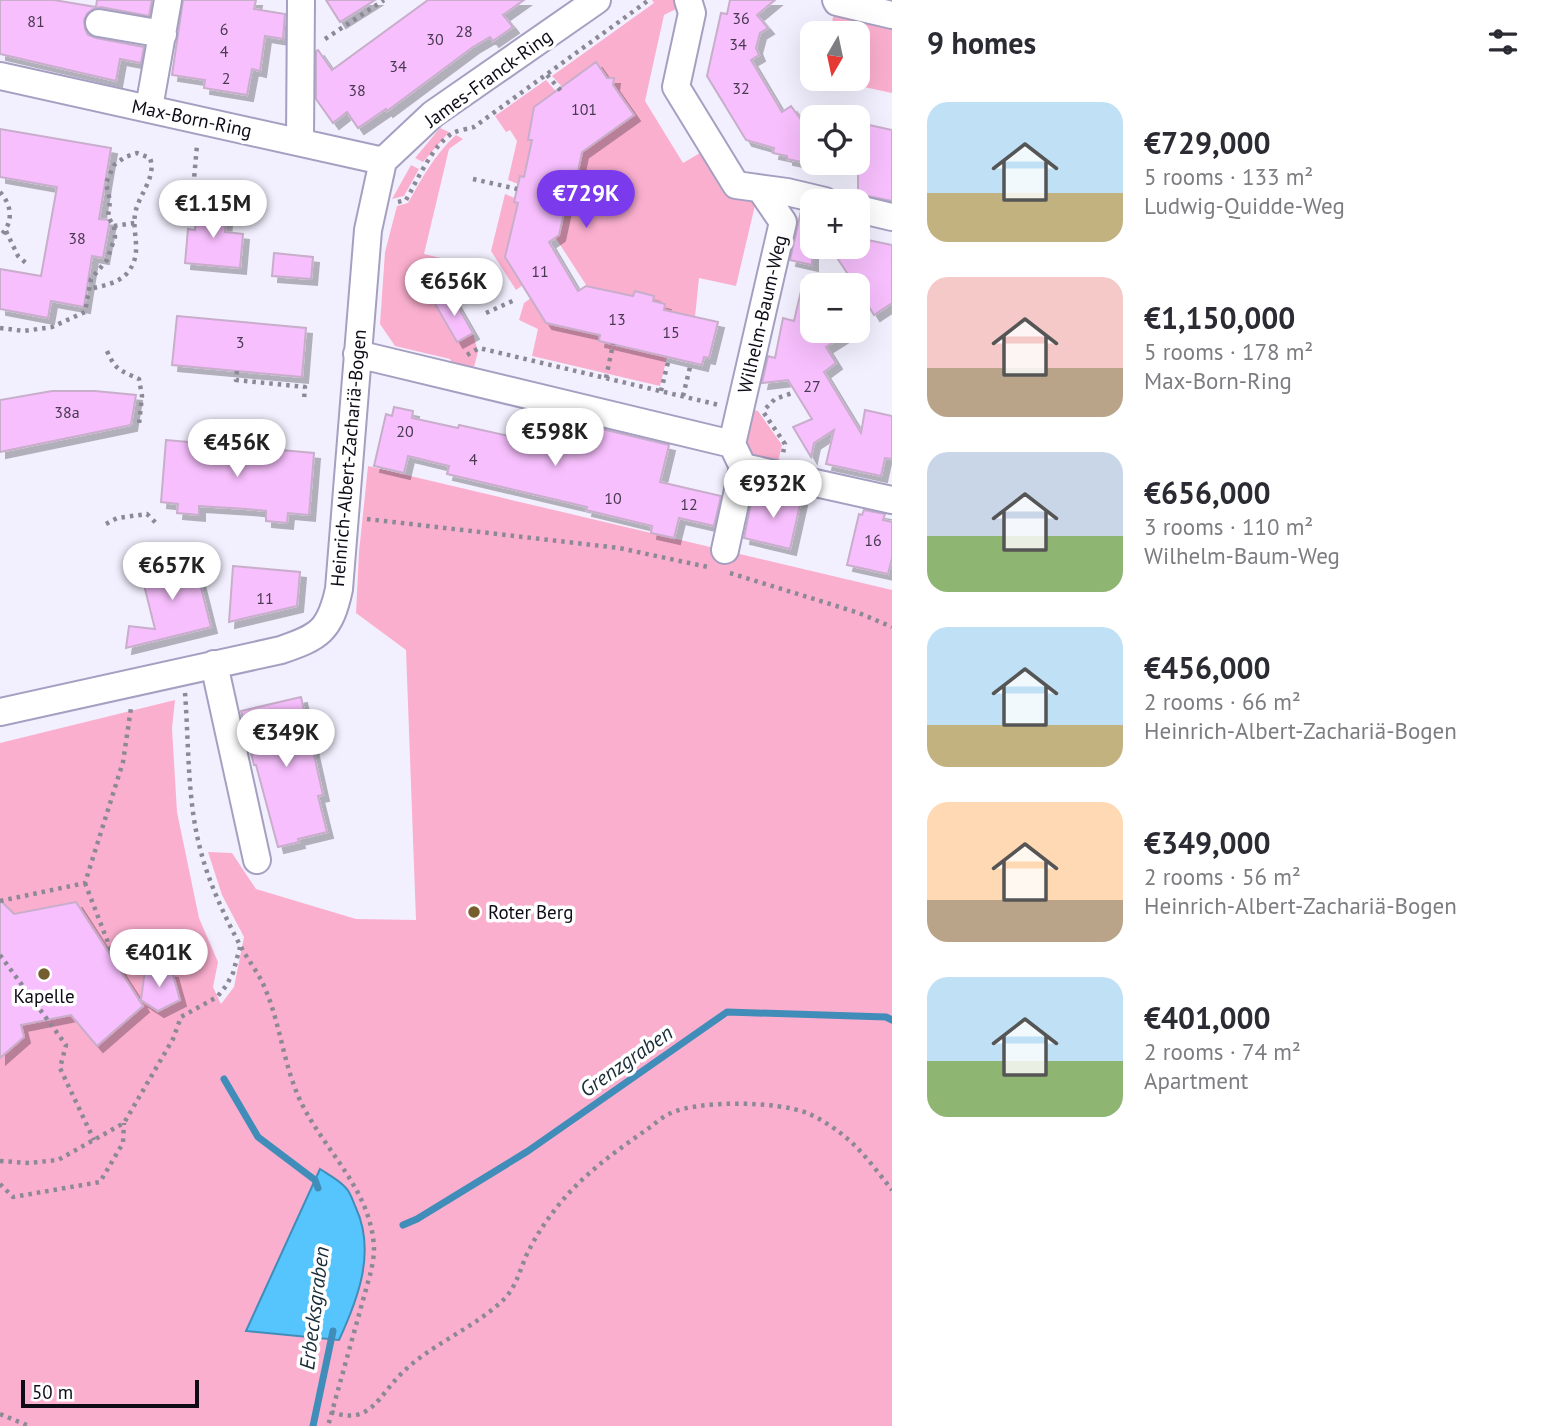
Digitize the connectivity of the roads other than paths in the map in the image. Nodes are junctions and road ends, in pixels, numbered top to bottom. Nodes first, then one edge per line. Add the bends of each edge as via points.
1 (168, 0) edge
2 (301, 0) edge
3 (597, 0) edge
4 (688, 0) edge
5 (836, 0) edge
6 (892, 15) edge
7 (99, 23) dead end
8 (163, 34) junction
9 (0, 76) edge
10 (149, 108) junction
11 (300, 141) junction
12 (383, 161) junction
13 (761, 190) junction
14 (800, 195) edge
15 (870, 212) edge
16 (892, 217) edge
17 (357, 354) junction
18 (737, 455) junction
19 (892, 500) edge
20 (725, 550) dead end
21 (214, 664) junction
22 (0, 712) edge
23 (257, 860) dead end

1 - 8 street
2 - 11 street
3 - 12 street, James-Franck-Ring via 433,114
4 - 13 street via 692,13 676,87 736,185
5 - 6 street
7 - 8 street
8 - 10 street
9 - 10 street, Max-Born-Ring
10 - 11 street, Max-Born-Ring
11 - 12 street, Max-Born-Ring
12 - 17 street, Heinrich-Albert-Zachariä-Bogen via 368,229
13 - 14 street
13 - 18 street, Wilhelm-Baum-Weg via 783,222 752,406
15 - 16 street
17 - 18 street
17 - 21 street, Heinrich-Albert-Zachariä-Bogen via 338,589 330,617 312,639
18 - 19 street via 778,475
18 - 20 street, Wilhelm-Baum-Weg
21 - 22 street, Heinrich-Albert-Zachariä-Bogen
21 - 23 street

